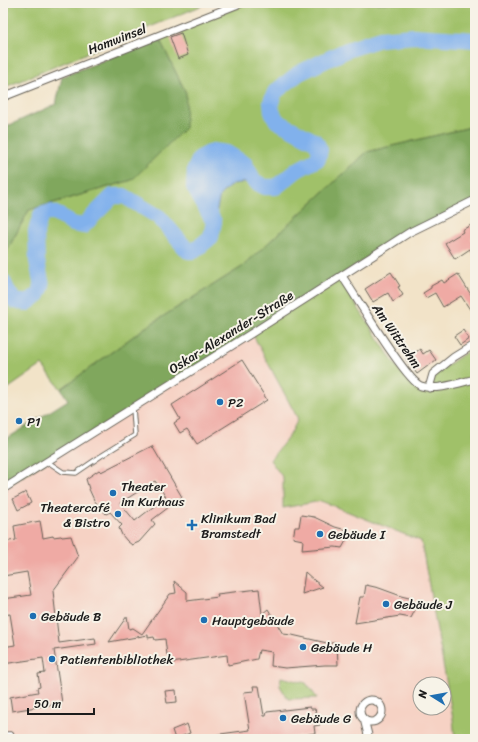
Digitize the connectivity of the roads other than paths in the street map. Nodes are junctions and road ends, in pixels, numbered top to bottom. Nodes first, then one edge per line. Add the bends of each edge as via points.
1 (241, 3) edge
2 (3, 97) edge
3 (475, 200) edge
4 (342, 276) junction
5 (475, 344) edge
6 (475, 380) edge
7 (429, 388) junction
8 (133, 408) junction
9 (48, 462) junction
10 (3, 489) edge
11 (364, 719) dead end
12 (3, 734) edge
13 (16, 739) edge
14 (369, 739) edge

1 - 2 street, Hamwinsel
3 - 4 street, Oskar-Alexander-Straße via 410,232
4 - 7 street, Am Wittrehm via 397,359 419,385
4 - 8 street, Oskar-Alexander-Straße
5 - 7 street, Am Wittrehm via 432,374
6 - 7 street
8 - 9 street, Oskar-Alexander-Straße
8 - 9 lane via 135,435 81,470 76,473 63,472
9 - 10 street, Oskar-Alexander-Straße
11 - 14 street
12 - 13 lane via 11,734

